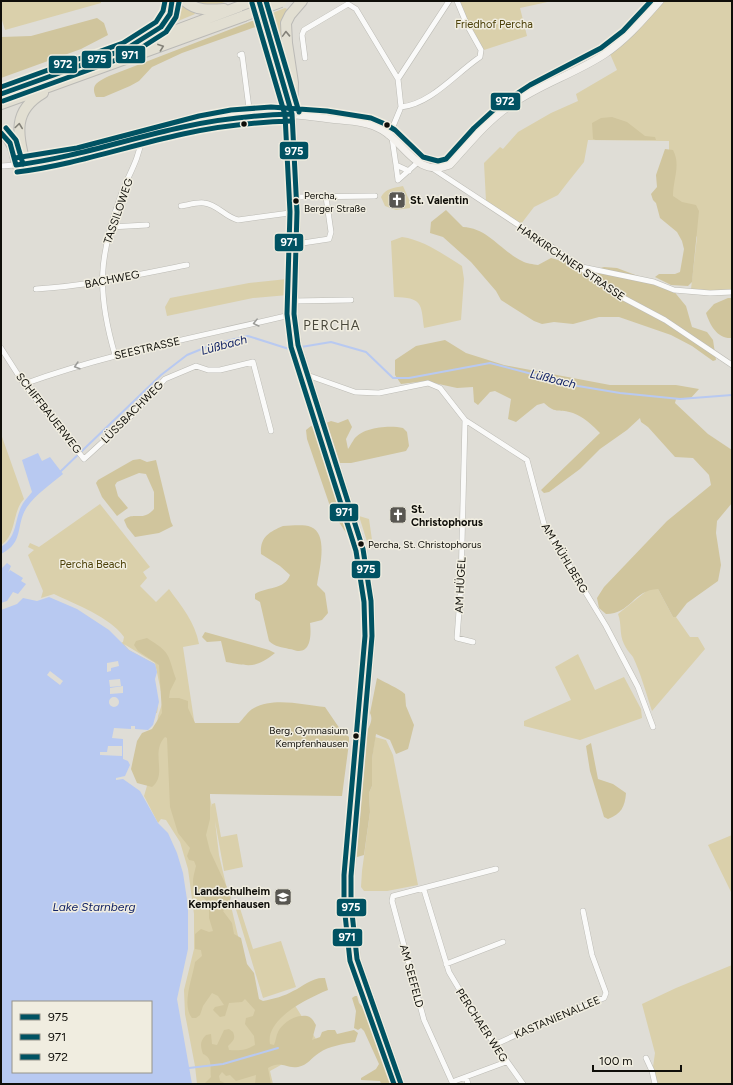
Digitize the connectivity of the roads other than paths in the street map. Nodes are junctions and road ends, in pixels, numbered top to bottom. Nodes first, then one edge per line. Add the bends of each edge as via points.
1 (172, 1) edge
2 (186, 1) edge
3 (254, 1) edge
4 (259, 1) edge
5 (282, 1) edge
6 (302, 1) edge
7 (449, 1) edge
8 (458, 1) edge
9 (660, 1) edge
10 (240, 10) junction
11 (126, 49) junction
12 (240, 55) dead end
13 (305, 58) dead end
14 (398, 79) junction
15 (61, 83) junction
16 (1, 94) edge
17 (1, 104) edge
18 (401, 107) junction
19 (292, 114) junction
20 (250, 116) junction
21 (1, 133) edge
22 (390, 137) junction
23 (142, 138) junction
24 (417, 162) junction
25 (21, 165) junction
26 (396, 165) junction
27 (1, 166) edge
28 (432, 168) junction
29 (409, 171) junction
30 (375, 196) dead end
31 (297, 197) junction
32 (326, 197) junction
33 (181, 206) dead end
34 (297, 212) junction
35 (147, 225) dead end
36 (110, 227) junction
37 (296, 244) junction
38 (187, 265) dead end
39 (579, 266) junction
40 (102, 282) junction
41 (36, 289) dead end
42 (732, 292) edge
43 (351, 300) dead end
44 (294, 301) junction
45 (294, 314) junction
46 (1, 348) edge
47 (115, 355) junction
48 (732, 365) edge
49 (307, 374) junction
50 (24, 384) junction
51 (465, 420) junction
52 (271, 431) dead end
53 (84, 459) joint
54 (473, 642) dead end
55 (653, 727) dead end
56 (496, 869) dead end
57 (424, 890) junction
58 (583, 911) dead end
59 (503, 942) dead end
60 (446, 964) junction
61 (494, 1045) junction
62 (646, 1058) dead end
63 (506, 1062) junction
64 (466, 1077) junction
65 (401, 1084) edge
66 (468, 1084) edge
67 (523, 1084) edge
68 (655, 1084) edge

1 - 11 main road via 170,14 161,27
2 - 10 highway via 202,9
3 - 10 highway
4 - 19 main road
5 - 10 highway, bridge
19 -> 6 highway via 293,82 286,23
7 - 14 street
8 - 18 street via 467,25 481,50 480,57 422,101
9 - 28 main road via 635,29 606,53 511,104 494,117 450,165
10 - 11 highway
15 -> 10 highway
11 - 16 main road
12 - 20 street via 242,54
13 - 14 street via 302,35 304,30 348,4 356,9
14 - 18 street
15 - 17 highway
25 -> 15 highway via 18,132 23,111 39,96
18 - 22 street
19 - 20 main road
19 - 22 main road via 368,124 383,130
19 - 31 main road
20 - 23 main road via 208,122
21 - 25 main road via 9,140
22 - 24 main road
22 - 26 street
23 - 25 main road via 83,154
23 - 36 street, TASSILOWEG via 139,156
24 - 28 main road
24 - 29 street
25 - 27 street
26 - 29 street
26 - 29 street via 398,180
28 - 39 street, HARKIRCHNER STRASSE
30 - 32 street
31 - 32 street
31 - 34 main road
32 - 37 street via 331,232 329,239
33 - 34 street via 204,203 215,207 229,218 238,220
34 - 37 main road
35 - 36 street
36 - 40 street, TASSILOWEG
37 - 44 main road
38 - 40 street, BACHWEG
39 - 42 street via 654,282 674,290
39 - 48 street, HARKIRCHNER STRASSE via 618,295 665,320
40 - 41 street, BACHWEG
40 - 47 street, TASSILOWEG via 105,322
43 - 44 street
44 - 45 main road
45 -> 47 street, SEESTRASSE
45 - 49 main road via 298,345
46 - 50 street, SCHIFFBAUERWEG
47 -> 50 street, SEESTRASSE
49 - 51 street, AM MÜHLBERG via 355,392 379,393 428,383 440,388
49 - 65 main road via 363,549 368,579 372,636 351,876 354,934 362,976
50 - 53 street, SCHIFFBAUERWEG
51 - 54 street, AM HÜGEL via 461,584 457,638
51 - 55 street, AM MÜHLBERG via 527,460 544,524 606,626 638,687
52 - 53 street, LÜSSBACHWEG via 254,362 220,370 196,366 165,379 131,416
56 - 57 street
57 - 60 street, PERCHAER WEG
57 - 64 street, AM SEEFELD via 394,896 392,901 424,1020 452,1082
58 - 61 street, KASTANIENALLEE via 592,955 606,993 604,998
59 - 60 street
60 - 61 street, PERCHAER WEG
61 - 63 street, PERCHAER WEG
62 - 68 street
63 - 64 street
63 - 67 street, PERCHAER WEG
64 - 66 street

